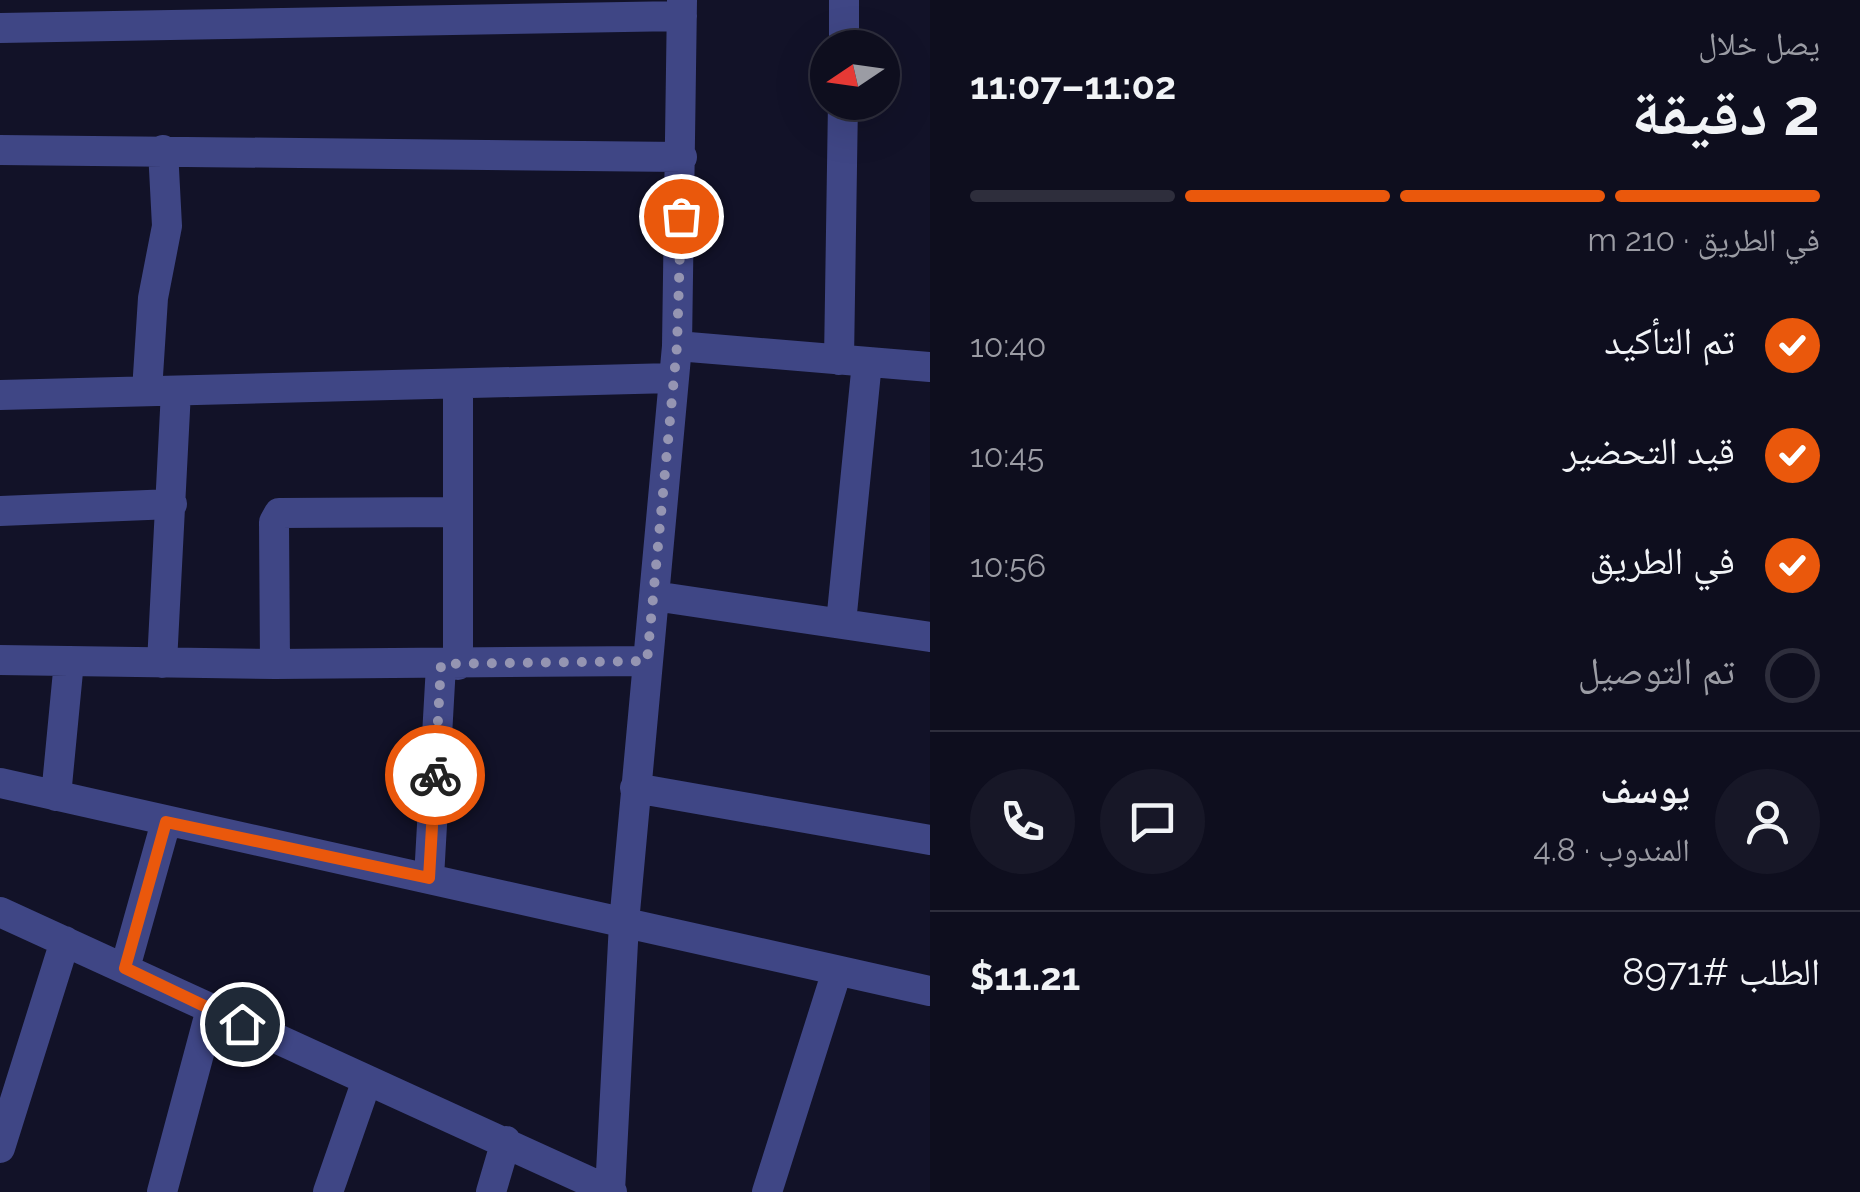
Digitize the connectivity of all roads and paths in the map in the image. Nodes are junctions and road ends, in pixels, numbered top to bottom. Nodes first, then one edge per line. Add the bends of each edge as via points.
1 (844, 0) edge
2 (682, 8) edge
3 (118, 14) edge
4 (0, 28) edge
5 (844, 30) edge
6 (844, 120) edge
7 (0, 150) edge
8 (163, 150) junction
9 (682, 158) junction
10 (677, 346) junction
11 (853, 361) junction
12 (930, 367) edge
13 (673, 378) junction
14 (458, 384) junction
15 (162, 391) junction
16 (0, 395) edge
17 (172, 504) junction
18 (0, 510) edge
19 (457, 512) junction
20 (654, 596) junction
21 (841, 623) junction
22 (930, 637) edge
23 (0, 660) edge
24 (69, 661) junction
25 (647, 661) junction
26 (162, 662) junction
27 (275, 664) junction
28 (449, 665) junction
29 (0, 783) edge
30 (635, 788) junction
31 (56, 796) junction
32 (166, 822) junction
33 (930, 840) edge
34 (429, 878) junction
35 (0, 912) edge
36 (624, 922) junction
37 (65, 942) junction
38 (125, 968) junction
39 (837, 971) junction
40 (930, 990) edge
41 (211, 1010) junction
42 (367, 1080) junction
43 (506, 1141) junction
44 (0, 1148) edge
45 (162, 1192) edge
46 (328, 1192) edge
47 (490, 1192) edge
48 (611, 1192) edge
49 (767, 1192) edge

1 - 5 street
2 - 3 street
2 - 9 street
3 - 4 street
6 - 11 street
7 - 8 street
8 - 9 street
8 - 15 street via 166,226 153,298
9 - 10 street
10 - 11 street
10 - 13 street
11 - 12 street
11 - 21 street
13 - 14 street
13 - 20 street
14 - 15 street
14 - 19 street
15 - 16 street
15 - 17 street
17 - 18 street
17 - 26 street
19 - 27 street via 278,513
19 - 28 street
20 - 21 street
20 - 25 street
21 - 22 street
23 - 24 street
24 - 26 street
24 - 31 street
25 - 28 street
25 - 30 street
26 - 27 street
27 - 28 street
28 - 34 street
29 - 31 street
30 - 33 street
30 - 36 street
31 - 32 street
32 - 34 street
32 - 38 street
34 - 36 street
35 - 37 street
36 - 39 street
36 - 48 street
37 - 38 street
37 - 44 street
38 - 41 street
39 - 40 street
39 - 49 street
41 - 42 street
41 - 45 street
42 - 43 street
42 - 46 street
43 - 47 street
43 - 48 street

